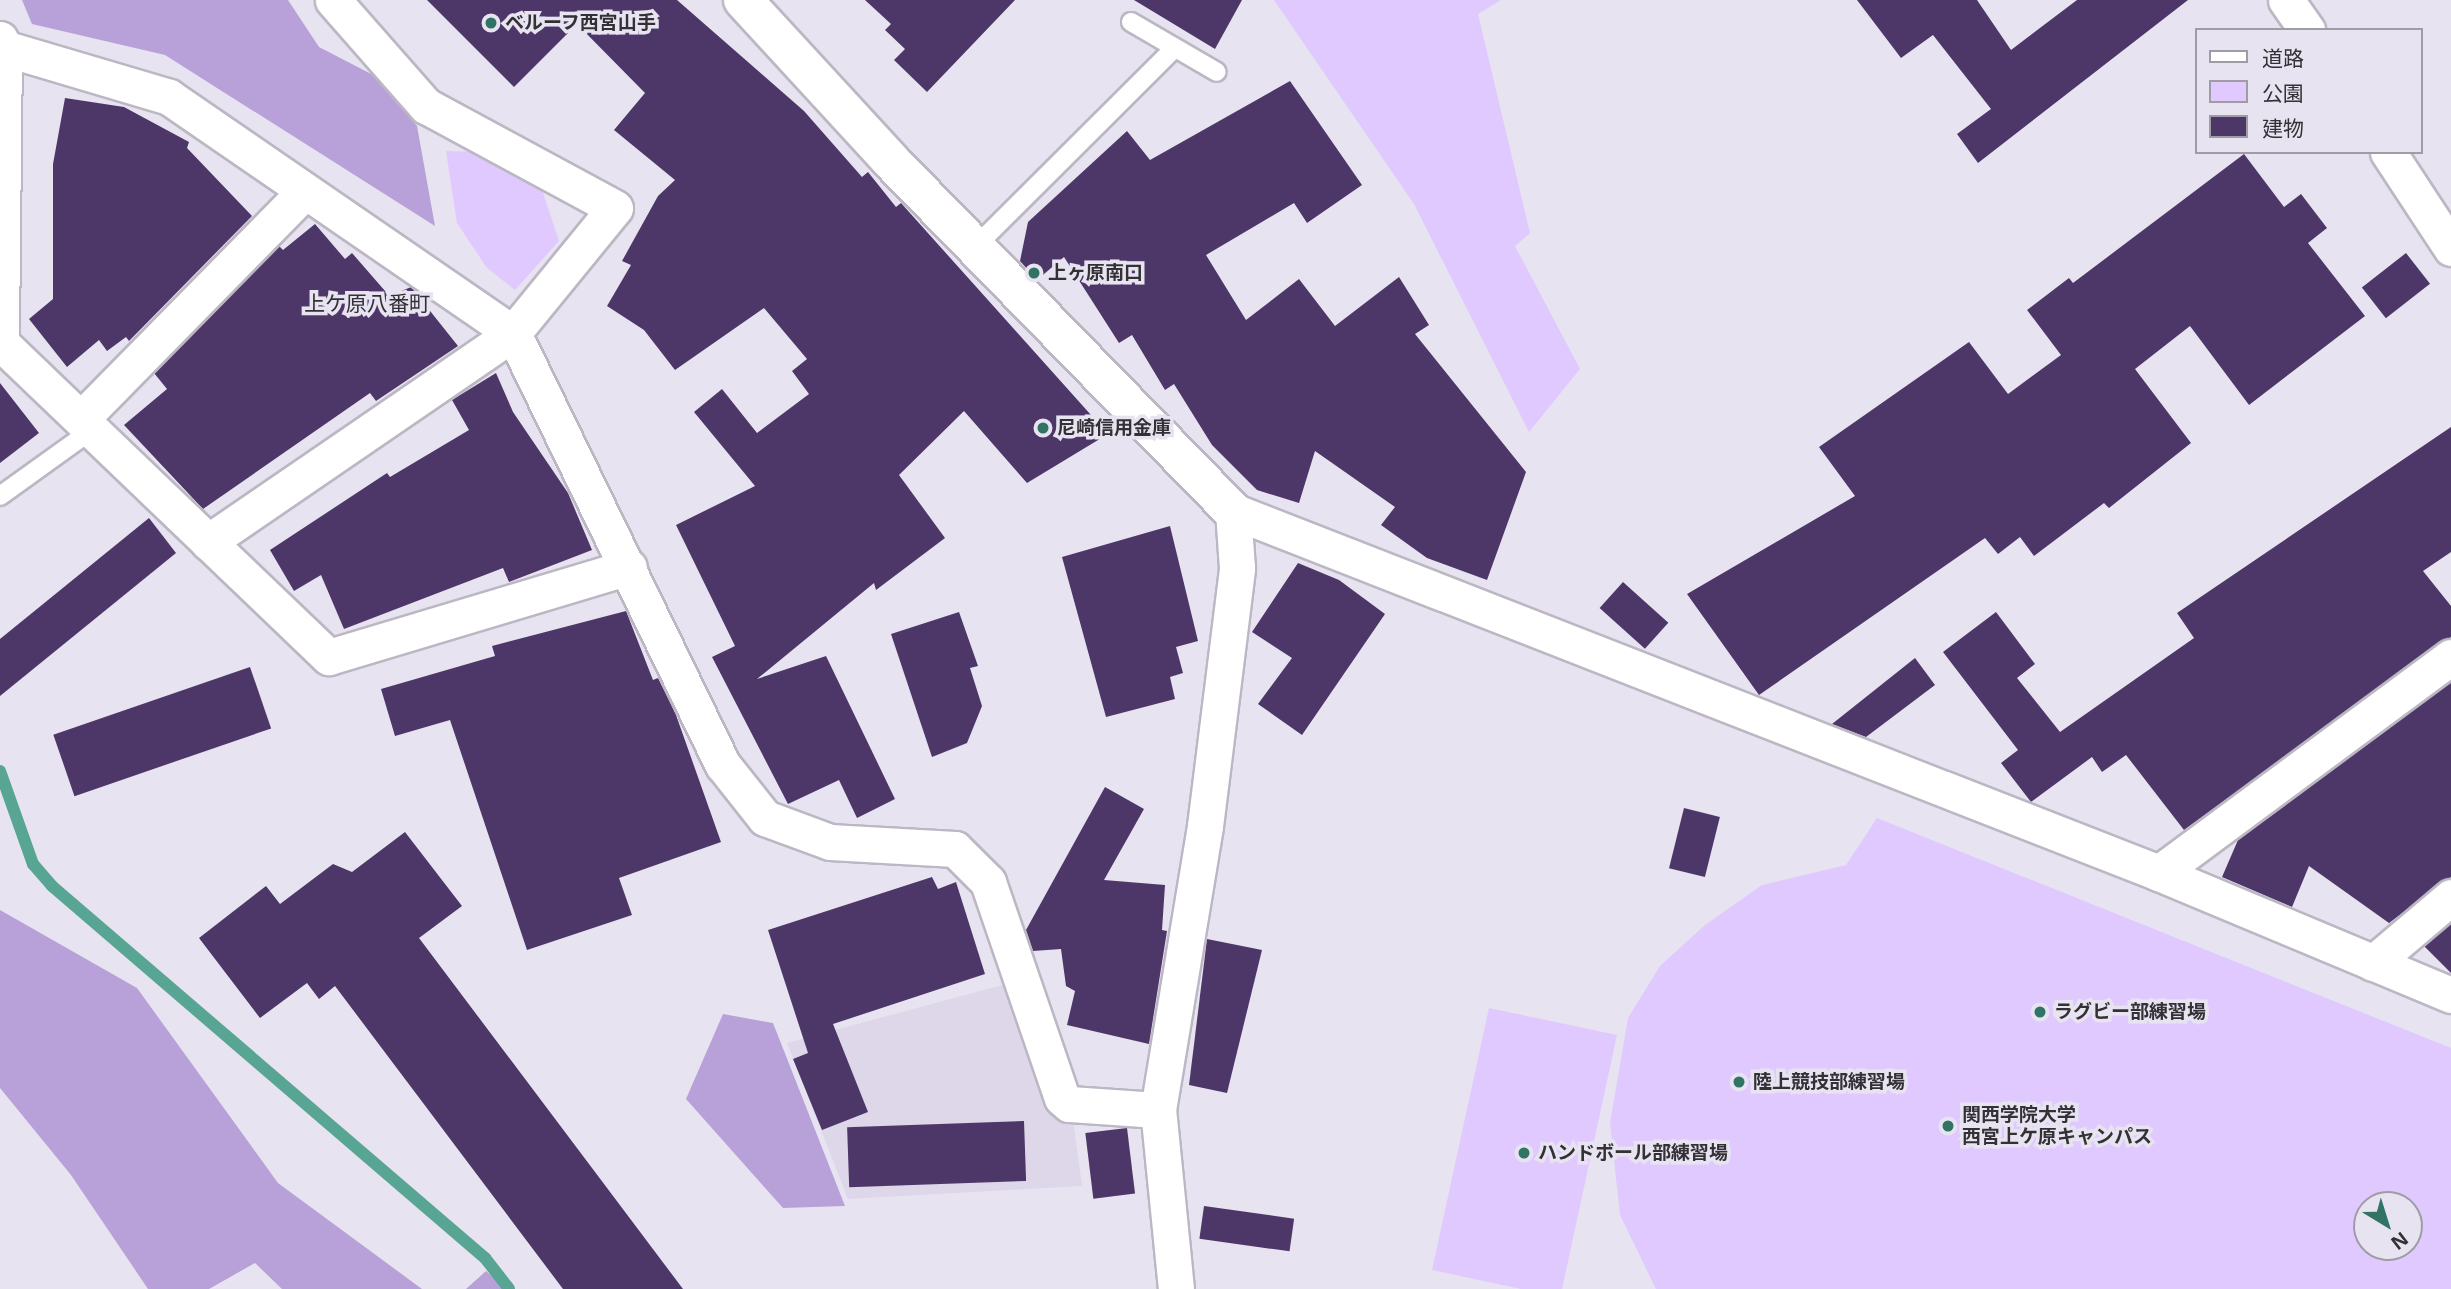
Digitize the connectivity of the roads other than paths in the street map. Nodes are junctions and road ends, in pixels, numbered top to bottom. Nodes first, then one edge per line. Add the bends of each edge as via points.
1 (333, 0) edge
2 (743, 0) edge
3 (2286, 0) edge
4 (1131, 22) dead end
5 (2306, 28) edge
6 (2, 44) edge
7 (1175, 48) junction
8 (1217, 72) dead end
9 (2389, 154) edge
10 (304, 192) junction
11 (975, 247) junction
12 (2451, 248) edge
13 (1, 257) edge
14 (513, 333) junction
15 (87, 425) junction
16 (0, 496) edge
17 (1233, 511) junction
18 (208, 542) junction
19 (629, 567) junction
20 (2451, 657) edge
21 (2159, 873) junction
22 (2451, 897) edge
23 (2373, 963) junction
24 (2451, 995) edge
25 (1158, 1110) junction
26 (1176, 1289) edge

1 - 14 street via 426,106 615,208
2 - 11 street
3 - 5 street
4 - 7 lane
6 - 10 street via 169,97
6 - 13 street
7 - 8 lane
7 - 11 lane
9 - 12 street
10 - 14 street
10 - 15 street
11 - 17 street
13 - 15 street via 1,343
14 - 18 street
14 - 19 street
15 - 16 lane
15 - 18 street
17 - 21 street
17 - 25 street via 1237,568 1205,826
18 - 19 street via 329,657
19 - 25 street via 723,765 765,818 830,842 955,849 988,883 1062,1098 1069,1104
20 - 21 street
21 - 23 street
22 - 23 street
23 - 24 street
25 - 26 street

